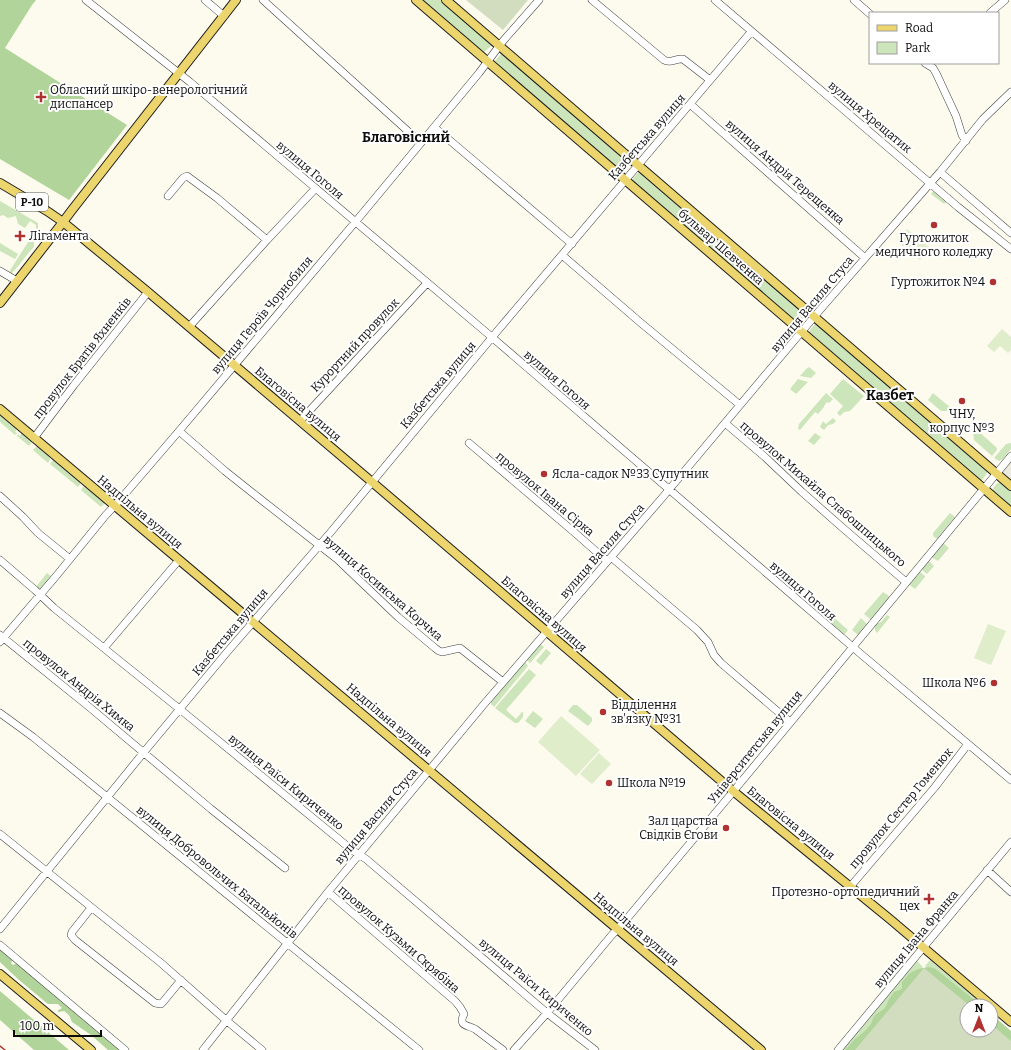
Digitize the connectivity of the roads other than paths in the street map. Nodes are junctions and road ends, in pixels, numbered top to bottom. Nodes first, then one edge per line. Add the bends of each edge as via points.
1 (86, 0) edge
2 (205, 0) edge
3 (236, 0) edge
4 (263, 0) edge
5 (416, 0) edge
6 (446, 0) edge
7 (539, 0) edge
8 (592, 0) edge
9 (715, 0) edge
10 (854, 0) edge
11 (1005, 0) edge
12 (991, 12) edge
13 (869, 13) edge
14 (224, 16) junction
15 (751, 32) junction
16 (499, 46) junction
17 (487, 62) junction
18 (935, 66) edge
19 (179, 73) junction
20 (710, 80) junction
21 (1011, 92) edge
22 (690, 104) junction
23 (434, 127) junction
24 (966, 140) junction
25 (421, 143) junction
26 (638, 165) junction
27 (940, 172) junction
28 (625, 180) junction
29 (931, 183) junction
30 (0, 184) edge
31 (315, 189) junction
32 (168, 196) dead end
33 (64, 222) junction
34 (355, 222) junction
35 (1011, 233) edge
36 (267, 240) junction
37 (572, 244) junction
38 (1011, 249) edge
39 (562, 255) junction
40 (865, 258) junction
41 (0, 271) edge
42 (17, 281) junction
43 (427, 283) junction
44 (148, 292) junction
45 (0, 303) edge
46 (814, 317) junction
47 (189, 327) junction
48 (802, 332) junction
49 (492, 338) junction
50 (234, 366) junction
51 (740, 405) junction
52 (0, 409) edge
53 (300, 421) junction
54 (725, 423) junction
55 (179, 431) junction
56 (34, 438) junction
57 (468, 443) dead end
58 (1011, 456) edge
59 (996, 473) junction
60 (372, 482) junction
61 (1011, 486) edge
62 (984, 489) junction
63 (669, 490) junction
64 (0, 496) edge
65 (115, 506) junction
66 (1011, 512) edge
67 (319, 545) junction
68 (70, 559) junction
69 (609, 559) junction
70 (0, 560) edge
71 (179, 560) junction
72 (906, 582) junction
73 (40, 595) junction
74 (253, 622) junction
75 (546, 631) junction
76 (1, 638) edge
77 (853, 647) junction
78 (104, 648) junction
79 (503, 682) junction
80 (180, 709) junction
81 (0, 713) edge
82 (790, 722) junction
83 (968, 744) junction
84 (144, 752) junction
85 (429, 770) junction
86 (1011, 780) edge
87 (733, 791) junction
88 (107, 798) junction
89 (0, 834) edge
90 (1011, 842) edge
91 (359, 855) junction
92 (285, 868) dead end
93 (987, 870) junction
94 (46, 871) junction
95 (850, 887) junction
96 (328, 892) junction
97 (1011, 892) edge
98 (91, 908) junction
99 (618, 928) junction
100 (0, 929) edge
101 (288, 943) junction
102 (0, 945) edge
103 (923, 948) junction
104 (0, 974) edge
105 (181, 980) junction
106 (547, 1013) junction
107 (227, 1021) junction
108 (1011, 1022) edge
109 (91, 1050) edge
110 (125, 1050) edge
111 (203, 1050) edge
112 (262, 1050) edge
113 (419, 1050) edge
114 (503, 1050) edge
115 (514, 1050) edge
116 (595, 1050) edge
117 (761, 1050) edge
118 (838, 1050) edge

1 - 19 street, вулиця Гоголя
2 - 14 street
3 - 14 main road
4 - 25 street
5 - 17 main road, бульвар Шевченка
6 - 16 main road, бульвар Шевченка
7 - 16 street, вулиця Героїв Чорнобиля
8 - 20 street via 664,60 669,62 683,59
9 - 15 street, вулиця Хрещатик
10 - 13 street
11 - 12 street
14 - 19 main road
15 - 20 street, Казбетська вулиця
15 - 29 street, вулиця Хрещатик
16 - 17 street, вулиця Героїв Чорнобиля
16 - 26 main road, бульвар Шевченка
17 - 23 street, вулиця Героїв Чорнобиля
17 - 28 main road, бульвар Шевченка
18 - 24 street
19 - 31 street, вулиця Гоголя
19 - 33 main road
20 - 22 street, Казбетська вулиця
21 - 24 street, вулиця Василя Стуса
22 - 26 street, Казбетська вулиця
22 - 40 street, вулиця Андрія Терещенка
23 - 25 street, вулиця Героїв Чорнобиля
23 - 37 street
24 - 27 street, вулиця Василя Стуса
25 - 34 street, вулиця Героїв Чорнобиля
26 - 28 street, Казбетська вулиця
26 - 46 main road, бульвар Шевченка
27 - 29 street, вулиця Василя Стуса
27 - 35 street
28 - 37 street, Казбетська вулиця
28 - 48 main road, бульвар Шевченка
29 - 38 street, вулиця Хрещатик
29 - 40 street, вулиця Василя Стуса
30 - 33 main road, Р-10
31 - 34 street, вулиця Гоголя
31 - 36 street
32 - 36 street via 187,176
33 - 42 main road
33 - 44 main road, Благовісна вулиця
34 - 43 street, вулиця Гоголя
34 - 50 street, вулиця Героїв Чорнобиля
36 - 47 street
37 - 39 street, Казбетська вулиця
39 - 49 street, Казбетська вулиця
39 - 51 street, провулок Михайла Слабошпицького
40 - 46 street, вулиця Василя Стуса
41 - 42 street
42 - 45 main road
43 - 49 street, вулиця Гоголя
43 - 53 street, Курортний провулок
44 - 47 main road, Благовісна вулиця
44 - 56 street, провулок Братів Яхненків
46 - 48 street, вулиця Василя Стуса
46 - 59 main road, бульвар Шевченка
47 - 50 main road, Благовісна вулиця
48 - 51 street, вулиця Василя Стуса
48 - 62 main road, бульвар Шевченка
49 - 60 street, Казбетська вулиця
49 - 63 street, вулиця Гоголя
50 - 53 main road, Благовісна вулиця
50 - 55 street, вулиця Героїв Чорнобиля
51 - 54 street, вулиця Василя Стуса
52 - 56 main road, Надпільна вулиця
53 - 60 main road, Благовісна вулиця
54 - 63 street, вулиця Василя Стуса
54 - 72 street, провулок Михайла Слабошпицького
55 - 65 street, вулиця Героїв Чорнобиля
55 - 67 street, вулиця Косинська Корчма
56 - 65 main road, Надпільна вулиця
57 - 69 street, провулок Івана Сірка
58 - 59 street, Університетська вулиця
59 - 61 main road, бульвар Шевченка
59 - 62 street, Університетська вулиця
60 - 67 street, Казбетська вулиця
60 - 75 main road, Благовісна вулиця
62 - 66 main road, бульвар Шевченка
62 - 72 street, Університетська вулиця
63 - 69 street, вулиця Василя Стуса
63 - 77 street, вулиця Гоголя
64 - 68 street via 38,533
65 - 68 street, вулиця Героїв Чорнобиля
65 - 71 main road, Надпільна вулиця
67 - 74 street, Казбетська вулиця
67 - 79 street, вулиця Косинська Корчма via 438,650 443,652 460,648
68 - 73 street, вулиця Героїв Чорнобиля
69 - 75 street, вулиця Василя Стуса
69 - 82 street, провулок Івана Сірка via 701,634 721,663
70 - 73 street, вулиця Раїси Кириченко
71 - 74 main road, Надпільна вулиця
71 - 78 street
72 - 77 street, Університетська вулиця
73 - 76 street, вулиця Героїв Чорнобиля
73 - 78 street, вулиця Раїси Кириченко
74 - 80 street, Казбетська вулиця
74 - 85 main road, Надпільна вулиця
75 - 79 street, вулиця Василя Стуса
75 - 87 main road, Благовісна вулиця
76 - 84 street, провулок Андрія Химка
77 - 82 street, Університетська вулиця
77 - 83 street, вулиця Гоголя
78 - 80 street, вулиця Раїси Кириченко
79 - 85 street, вулиця Василя Стуса
80 - 84 street, Казбетська вулиця
80 - 91 street, вулиця Раїси Кириченко
81 - 88 street, вулиця Добровольчих Батальйонів
82 - 87 street, Університетська вулиця
83 - 86 street, вулиця Гоголя
83 - 95 street, провулок Сестер Гоменюк
84 - 88 street, Казбетська вулиця
84 - 92 street
85 - 91 street, вулиця Василя Стуса
85 - 99 main road, Надпільна вулиця
87 - 95 main road, Благовісна вулиця
87 - 99 street, Університетська вулиця
88 - 94 street, Казбетська вулиця
88 - 101 street, вулиця Добровольчих Батальйонів
89 - 94 street
90 - 93 street, вулиця Івана Франка
91 - 96 street, вулиця Василя Стуса
91 - 106 street, вулиця Раїси Кириченко
93 - 97 street
93 - 103 street, вулиця Івана Франка
94 - 98 street
94 - 100 street, Казбетська вулиця
95 - 103 main road, Благовісна вулиця
96 - 101 street, вулиця Василя Стуса
96 - 114 street, провулок Кузьми Скрябіна via 455,1001 464,1014 462,1023 475,1029
98 - 105 street
98 - 105 street via 72,932 75,940 155,1004 161,1004
99 - 106 street, Університетська вулиця
99 - 117 main road, Надпільна вулиця
101 - 107 street, вулиця Василя Стуса
101 - 113 street, вулиця Добровольчих Батальйонів
102 - 110 street
103 - 108 main road, Благовісна вулиця
103 - 118 street, вулиця Івана Франка
104 - 109 main road
105 - 107 street
106 - 115 street, Університетська вулиця
106 - 116 street, вулиця Раїси Кириченко
107 - 111 street, вулиця Василя Стуса
107 - 112 street

